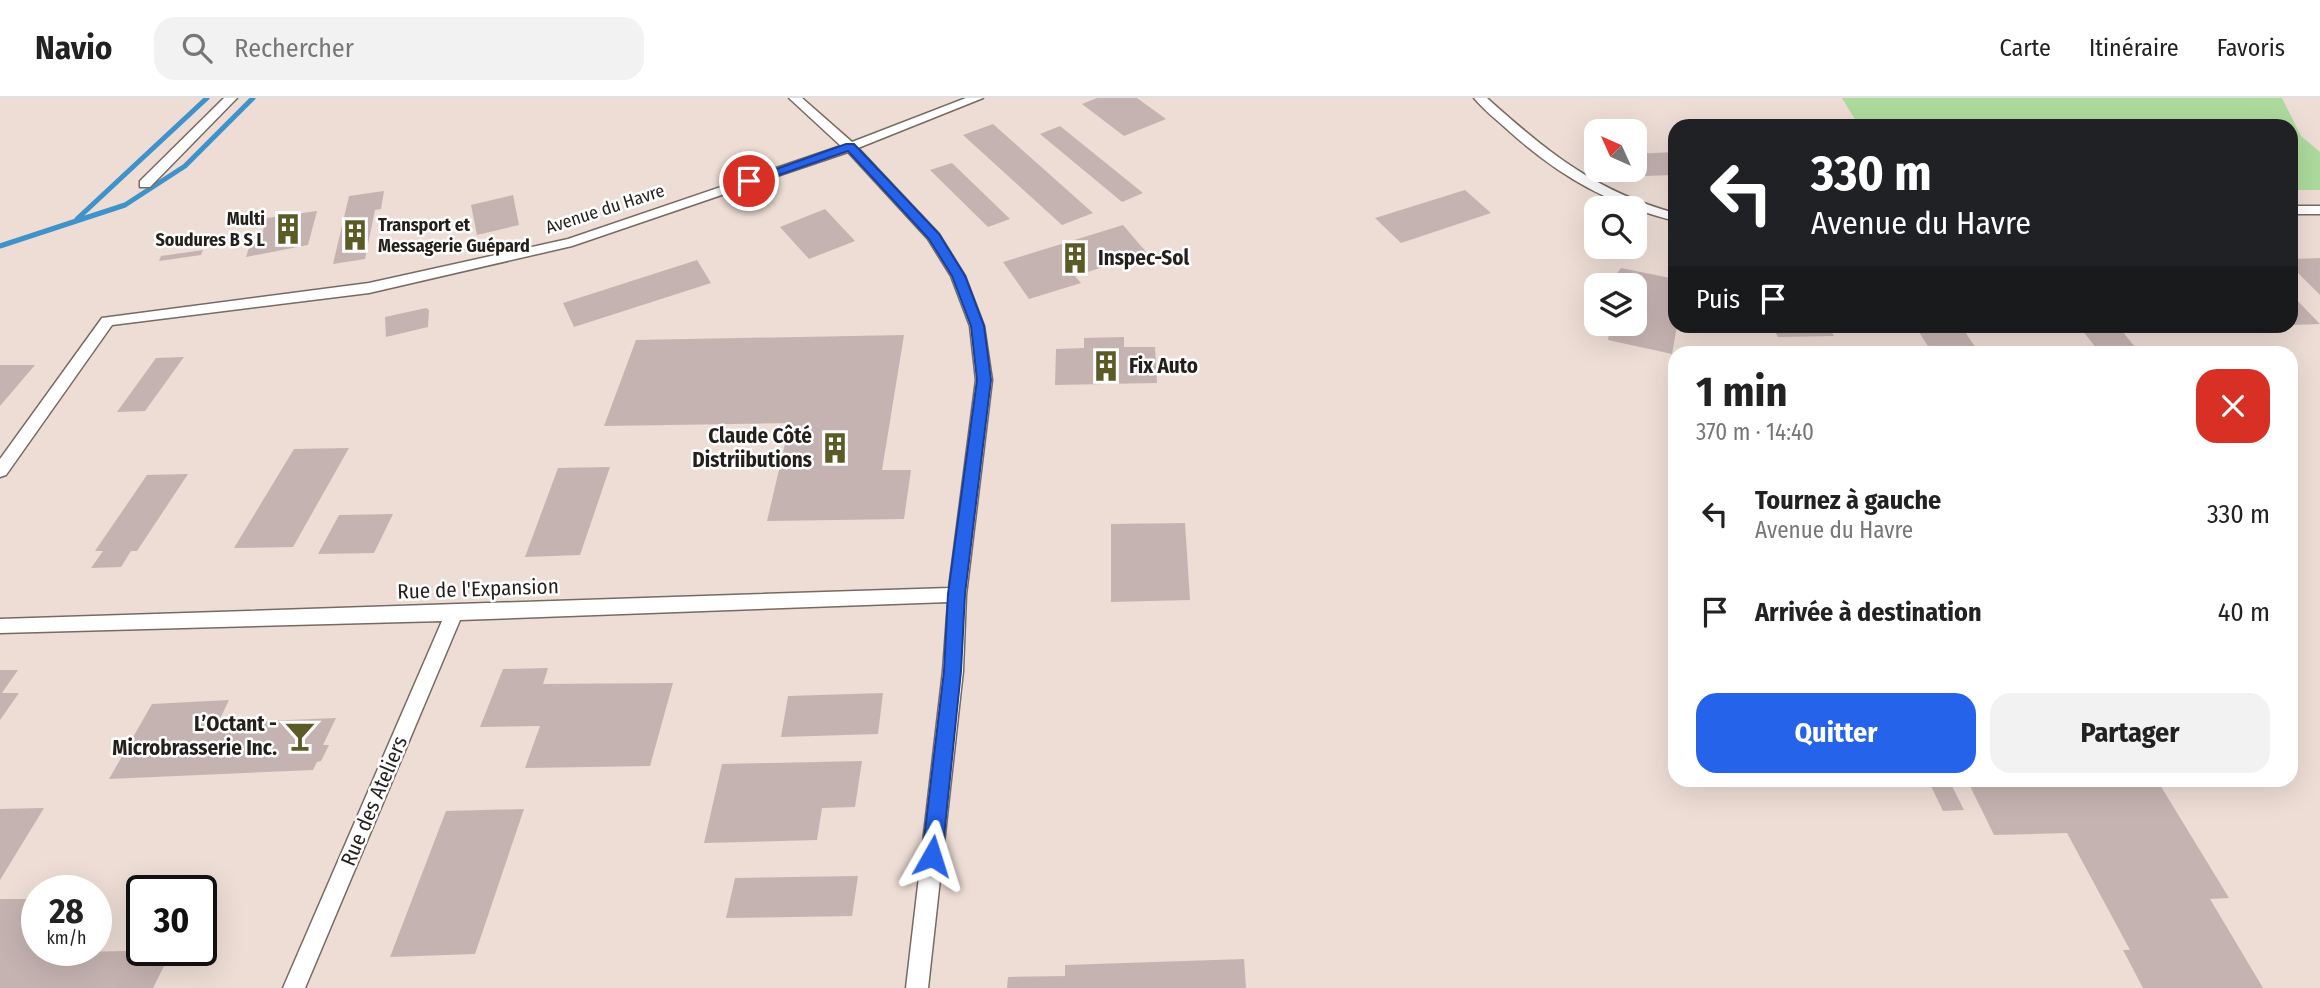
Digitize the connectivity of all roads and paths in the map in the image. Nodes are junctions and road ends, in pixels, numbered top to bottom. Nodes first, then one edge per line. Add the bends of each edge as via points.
1 (231, 98) edge
2 (795, 98) edge
3 (977, 98) edge
4 (1480, 98) edge
5 (850, 147) junction
6 (145, 184) dead end
7 (2298, 210) edge
8 (2320, 210) edge
9 (1668, 215) edge
10 (0, 471) edge
11 (957, 594) junction
12 (454, 613) junction
13 (0, 626) edge
14 (294, 988) edge
15 (917, 988) edge

1 - 6 street
2 - 5 street
3 - 5 street, Avenue du Havre
4 - 9 street via 1587,187
5 - 10 street, Avenue du Havre via 572,242 369,288 107,320
5 - 11 street via 934,237 958,276 978,326 984,380
7 - 8 street
11 - 12 street, Rue de l'Expansion
11 - 15 street via 953,671
12 - 13 street, Rue de l'Expansion
12 - 14 street, Rue des Ateliers

